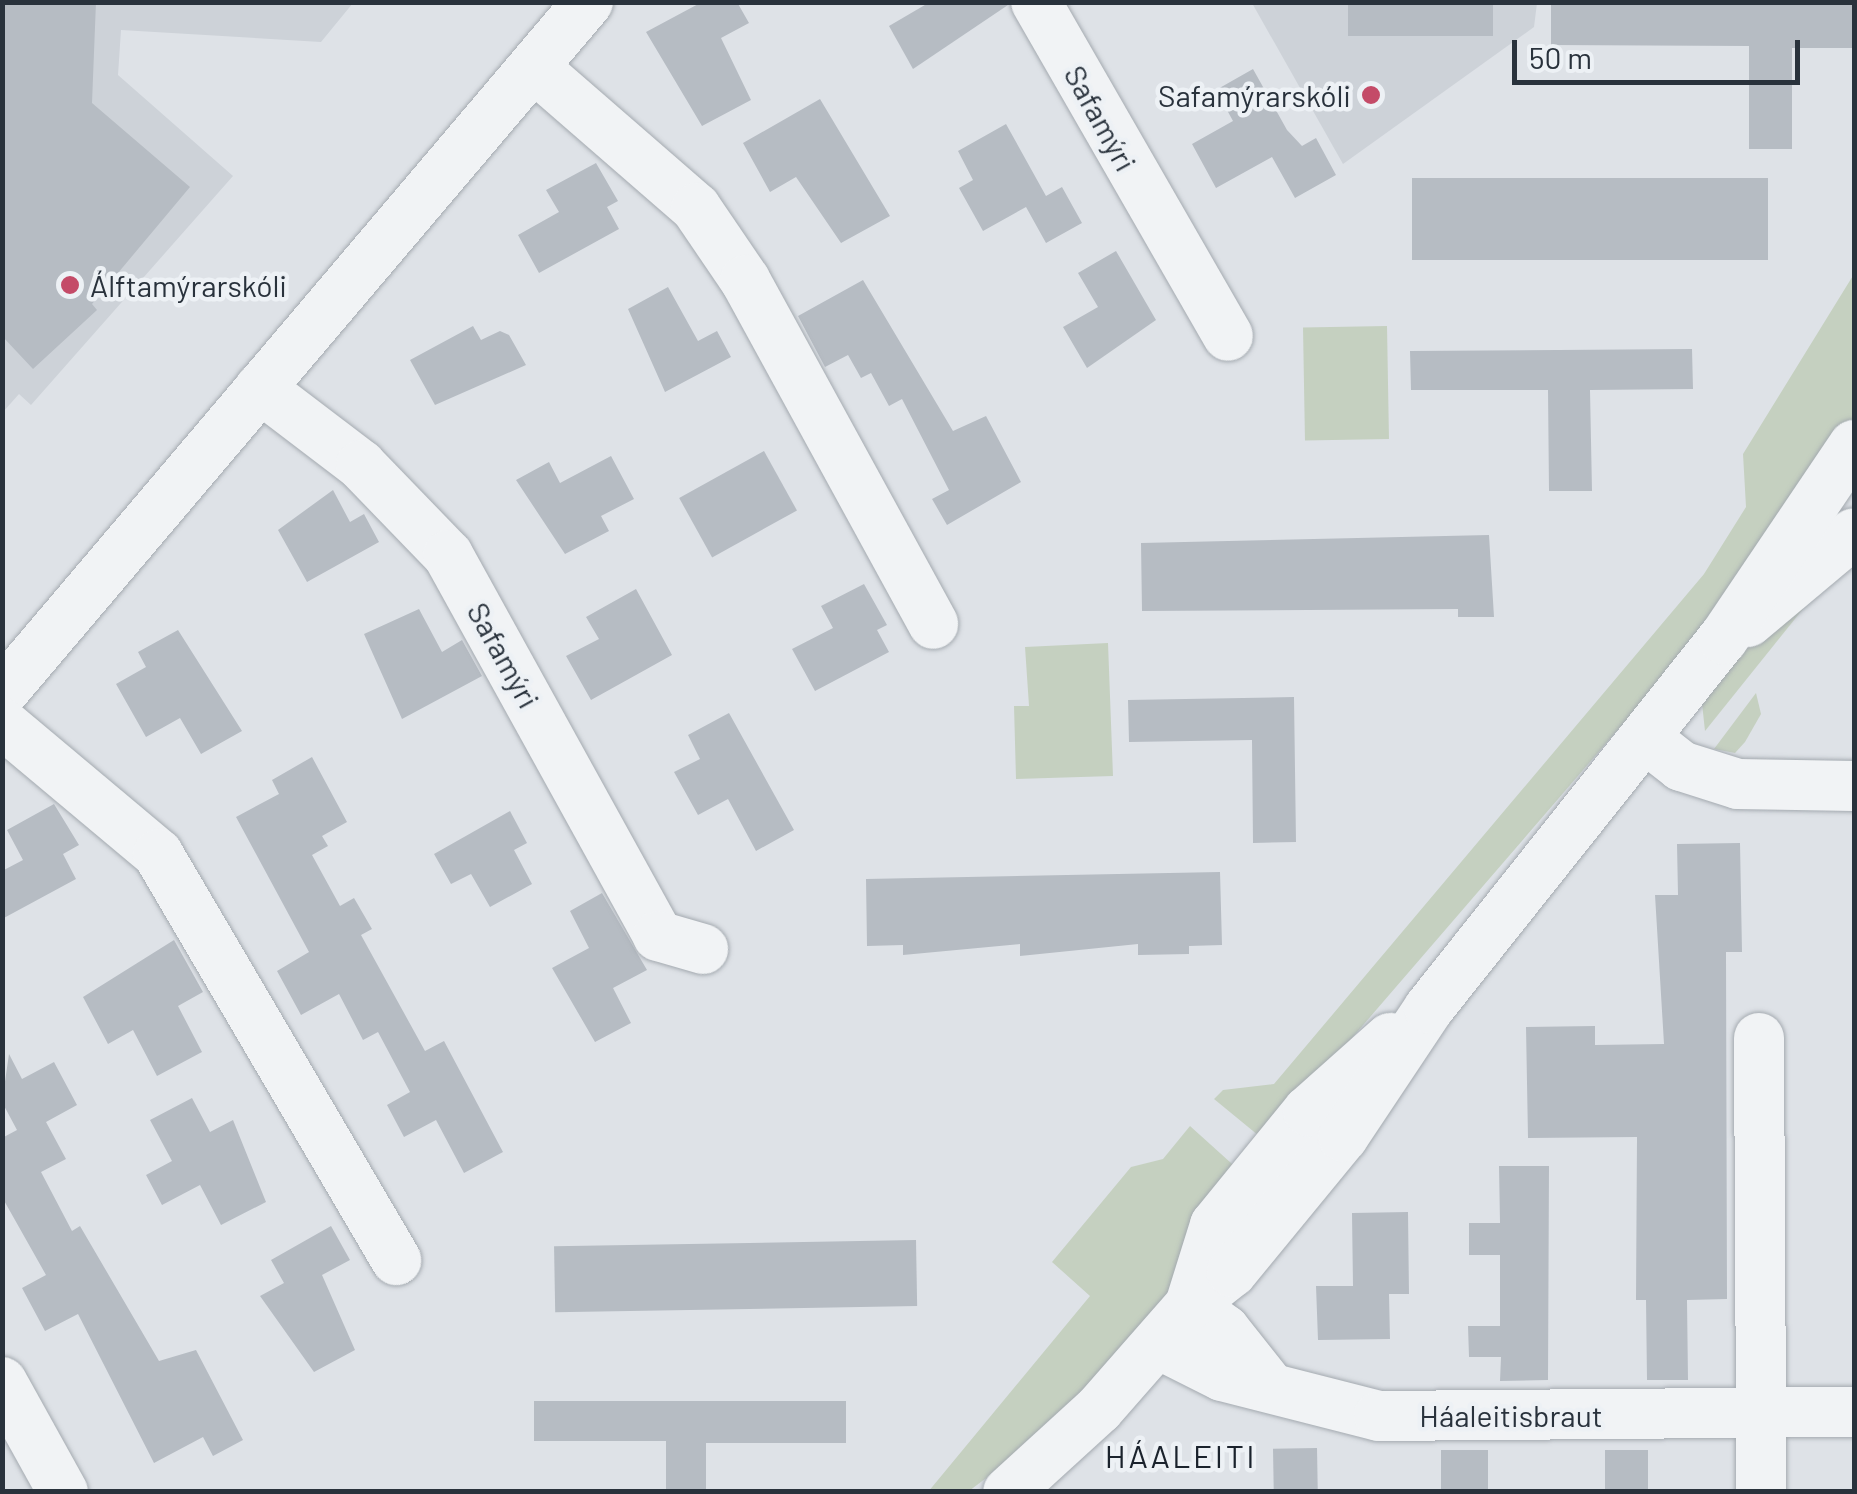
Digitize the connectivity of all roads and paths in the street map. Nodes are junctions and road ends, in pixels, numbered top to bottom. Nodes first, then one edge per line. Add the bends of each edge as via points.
1 (588, 2) edge
2 (1036, 2) edge
3 (534, 68) junction
4 (1228, 336) dead end
5 (260, 388) junction
6 (1854, 445) edge
7 (1854, 533) edge
8 (933, 624) dead end
9 (1724, 639) junction
10 (2, 693) edge
11 (2, 724) edge
12 (1648, 740) junction
13 (1854, 786) edge
14 (704, 949) dead end
15 (1759, 1038) dead end
16 (396, 1260) dead end
17 (1190, 1305) junction
18 (1160, 1345) junction
19 (2, 1382) edge
20 (1267, 1383) junction
21 (1854, 1412) edge
22 (1760, 1413) junction
23 (63, 1492) edge
24 (1008, 1492) edge
25 (1761, 1492) edge

1 - 3 street
2 - 4 street, Safamýri
3 - 5 street
3 - 8 street via 706,222
5 - 10 street
5 - 14 street, Safamýri via 361,465 448,555 658,936
6 - 9 street
7 - 9 street via 1810,578
9 - 12 street
11 - 16 street via 158,854
12 - 13 street via 1681,766 1738,784
12 - 17 street via 1429,1008 1308,1111 1256,1171 1202,1246
15 - 22 street
17 - 18 street
17 - 20 street via 1225,1330
18 - 20 street, Háaleitisbraut via 1199,1368
18 - 24 street
19 - 23 street
20 - 22 street, Háaleitisbraut via 1379,1416
21 - 22 street, Háaleitisbraut
22 - 25 street

